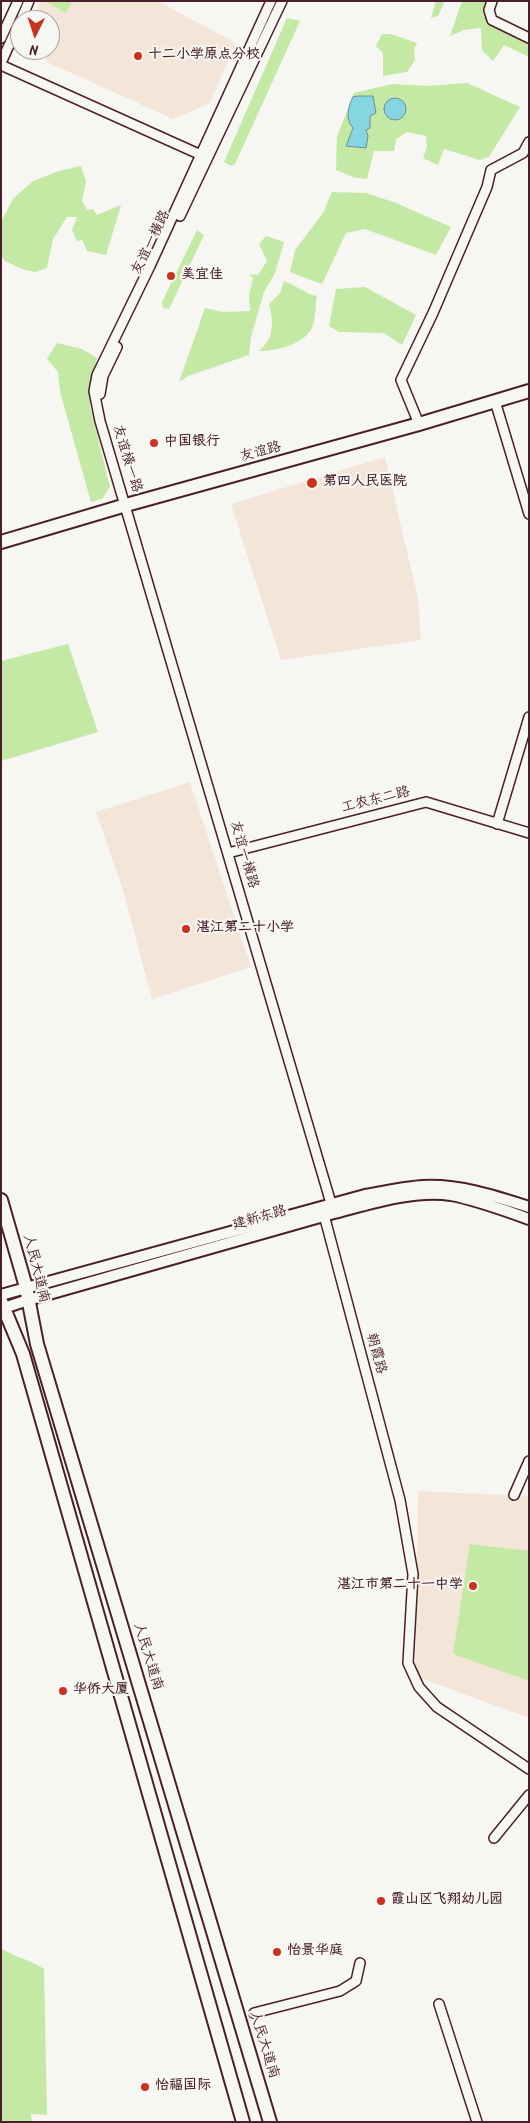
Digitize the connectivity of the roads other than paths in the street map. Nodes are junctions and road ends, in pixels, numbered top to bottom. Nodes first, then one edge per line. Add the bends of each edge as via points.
1 (18, 1) edge
2 (271, 1) edge
3 (282, 1) edge
4 (492, 1) edge
5 (1, 38) edge
6 (529, 38) edge
7 (10, 44) edge
8 (1, 64) edge
9 (529, 142) edge
10 (201, 155) junction
11 (529, 391) edge
12 (495, 401) junction
13 (100, 421) joint
14 (419, 424) junction
15 (128, 505) junction
16 (529, 514) edge
17 (1, 542) edge
18 (529, 717) edge
19 (497, 824) junction
20 (529, 834) edge
21 (228, 853) junction
22 (1, 1200) edge
23 (529, 1207) edge
24 (329, 1210) junction
25 (529, 1218) edge
26 (27, 1293) junction
27 (1, 1295) edge
28 (2, 1306) edge
29 (529, 1461) edge
30 (526, 1473) edge
31 (514, 1495) dead end
32 (529, 1769) edge
33 (529, 1795) edge
34 (494, 1838) dead end
35 (360, 1963) dead end
36 (439, 2004) dead end
37 (254, 2013) dead end
38 (243, 2122) edge
39 (270, 2122) edge
40 (477, 2122) edge

1 - 5 street
2 - 10 street, 友谊一横路
3 - 15 street, 友谊一横路 via 103,376 100,390 102,413
4 - 6 street via 488,10 492,20
7 - 8 street
8 - 10 street
9 - 14 street via 523,153 492,170 433,313 401,380
10 - 13 street, 友谊一横路 via 97,375 94,390
11 - 12 main road, 友谊路
12 - 14 main road, 友谊路
12 - 16 street
13 - 15 street, 友谊横一路
14 - 15 main road, 友谊路
15 - 17 main road, 友谊路
15 - 21 street, 友谊一横路
18 - 19 street
19 - 20 street, 工农东二路
19 - 21 street, 工农东二路 via 426,802
21 - 24 street, 友谊一横路
22 - 26 main road, 人民大道南
23 - 24 street, 建新东路 via 452,1187 422,1186 365,1195
24 - 25 street, 建新东路 via 420,1195 450,1195
24 - 26 street, 建新东路
24 - 32 street, 朝霞路 via 400,1500 413,1574 408,1663 419,1688 437,1707
26 - 27 street, 建新东路
26 - 28 street, 建新东路
26 - 39 main road, 人民大道南 via 37,1344
28 - 38 main road via 23,1354
29 - 30 street
30 - 31 street
33 - 34 street
35 - 37 street via 356,1981 340,1991
36 - 40 street

